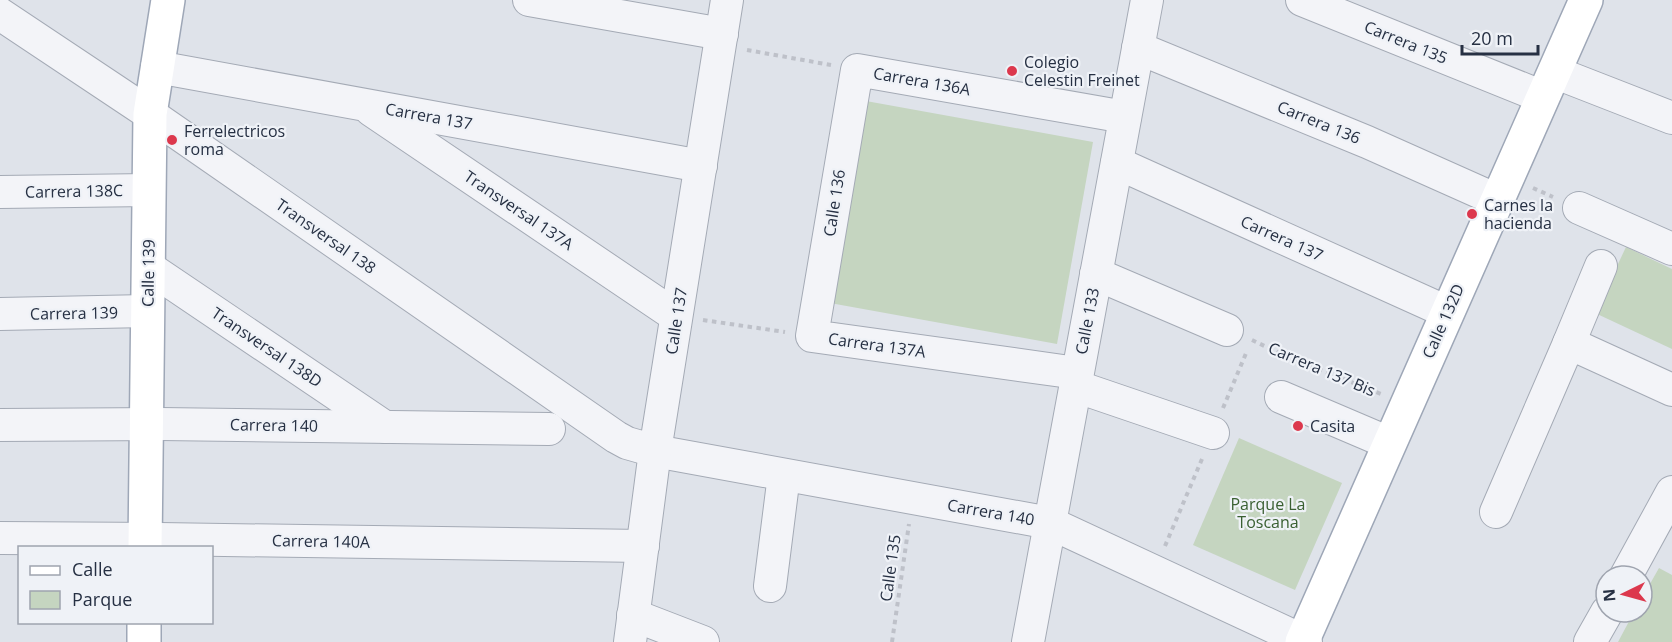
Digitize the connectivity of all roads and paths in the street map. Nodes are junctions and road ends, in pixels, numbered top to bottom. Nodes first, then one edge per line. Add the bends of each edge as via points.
1 (168, 0) edge
2 (529, 0) edge
3 (727, 0) edge
4 (1147, 0) edge
5 (1302, 0) edge
6 (1586, 0) edge
7 (0, 14) edge
8 (721, 40) junction
9 (1138, 48) junction
10 (157, 67) junction
11 (856, 70) junction
12 (1549, 85) junction
13 (362, 104) junction
14 (150, 114) junction
15 (1125, 117) junction
16 (1672, 118) edge
17 (1117, 164) junction
18 (700, 166) junction
19 (0, 172) edge
20 (149, 190) junction
21 (14, 192) edge
22 (1497, 200) junction
23 (1580, 208) dead end
24 (1672, 249) edge
25 (1601, 266) dead end
26 (148, 267) junction
27 (1096, 274) junction
28 (147, 311) junction
29 (1447, 312) junction
30 (0, 314) edge
31 (676, 316) junction
32 (1239, 335) joint
33 (812, 336) junction
34 (1569, 343) junction
35 (1076, 380) junction
36 (1672, 390) edge
37 (1281, 397) dead end
38 (1392, 398) dead end
39 (146, 424) junction
40 (0, 425) edge
41 (386, 427) junction
42 (549, 429) dead end
43 (1213, 433) dead end
44 (1389, 443) junction
45 (655, 451) junction
46 (784, 475) junction
47 (912, 498) junction
48 (1671, 498) edge
49 (1496, 512) dead end
50 (1050, 523) junction
51 (0, 538) edge
52 (145, 543) edge
53 (643, 546) junction
54 (1633, 564) edge
55 (770, 586) dead end
56 (144, 624) edge
57 (1600, 624) edge
58 (632, 628) edge
59 (144, 642) edge
60 (703, 642) edge
61 (892, 642) edge
62 (1028, 642) edge
63 (1304, 642) edge
64 (1590, 642) edge

1 - 10 main road, Calle 139
2 - 8 street
3 - 8 street, Calle 137
4 - 9 street, Calle 133
5 - 12 street, Carrera 135
6 - 12 main road, Calle 132D
7 - 14 street, Transversal 138
8 - 11 path, Carrera 136A
8 - 18 street, Calle 137
9 - 15 street, Calle 133
9 - 22 street, Carrera 136
10 - 13 street, Carrera 137
10 - 14 main road, Calle 139
11 - 15 street, Carrera 136A
11 - 33 street, Calle 136
12 - 16 street, Carrera 135
12 - 22 main road, Calle 132D
13 - 18 street, Carrera 137
13 - 31 street, Transversal 137A
14 - 20 main road, Calle 139
14 - 45 street, Transversal 138 via 616,437
15 - 17 street, Calle 133
17 - 27 street, Calle 133
17 - 29 street, Carrera 137
18 - 31 street, Calle 137
19 - 21 street
20 - 21 street, Carrera 138C
20 - 26 main road, Calle 139
22 - 29 main road, Calle 132D
23 - 24 street
25 - 34 street
26 - 28 main road, Calle 139
26 - 41 street, Transversal 138D
27 - 32 street
27 - 35 street, Calle 133
28 - 30 street, Carrera 139
28 - 39 main road, Calle 139
29 - 44 main road, Calle 132D
31 - 33 path, Carrera 137A
31 - 45 street, Calle 137
32 - 38 path, Carrera 137 Bis
33 - 35 street, Carrera 137A
34 - 36 street
34 - 49 street
35 - 43 street, Carrera 137A
35 - 50 street, Calle 133
37 - 44 street
39 - 40 street, Carrera 140
39 - 41 street, Carrera 140
39 - 52 main road, Calle 139
41 - 42 street, Carrera 140
44 - 63 main road, Calle 132D
45 - 46 street, Carrera 140
45 - 53 street, Calle 137
46 - 47 street, Carrera 140
46 - 55 street
47 - 50 street, Carrera 140
47 - 61 path, Calle 135
48 - 54 street
50 - 62 street, Calle 133
50 - 63 street, Carrera 140
51 - 52 street, Carrera 140A
52 - 53 street, Carrera 140A
53 - 58 street, Calle 137
56 - 59 main road
57 - 64 street
58 - 60 street

